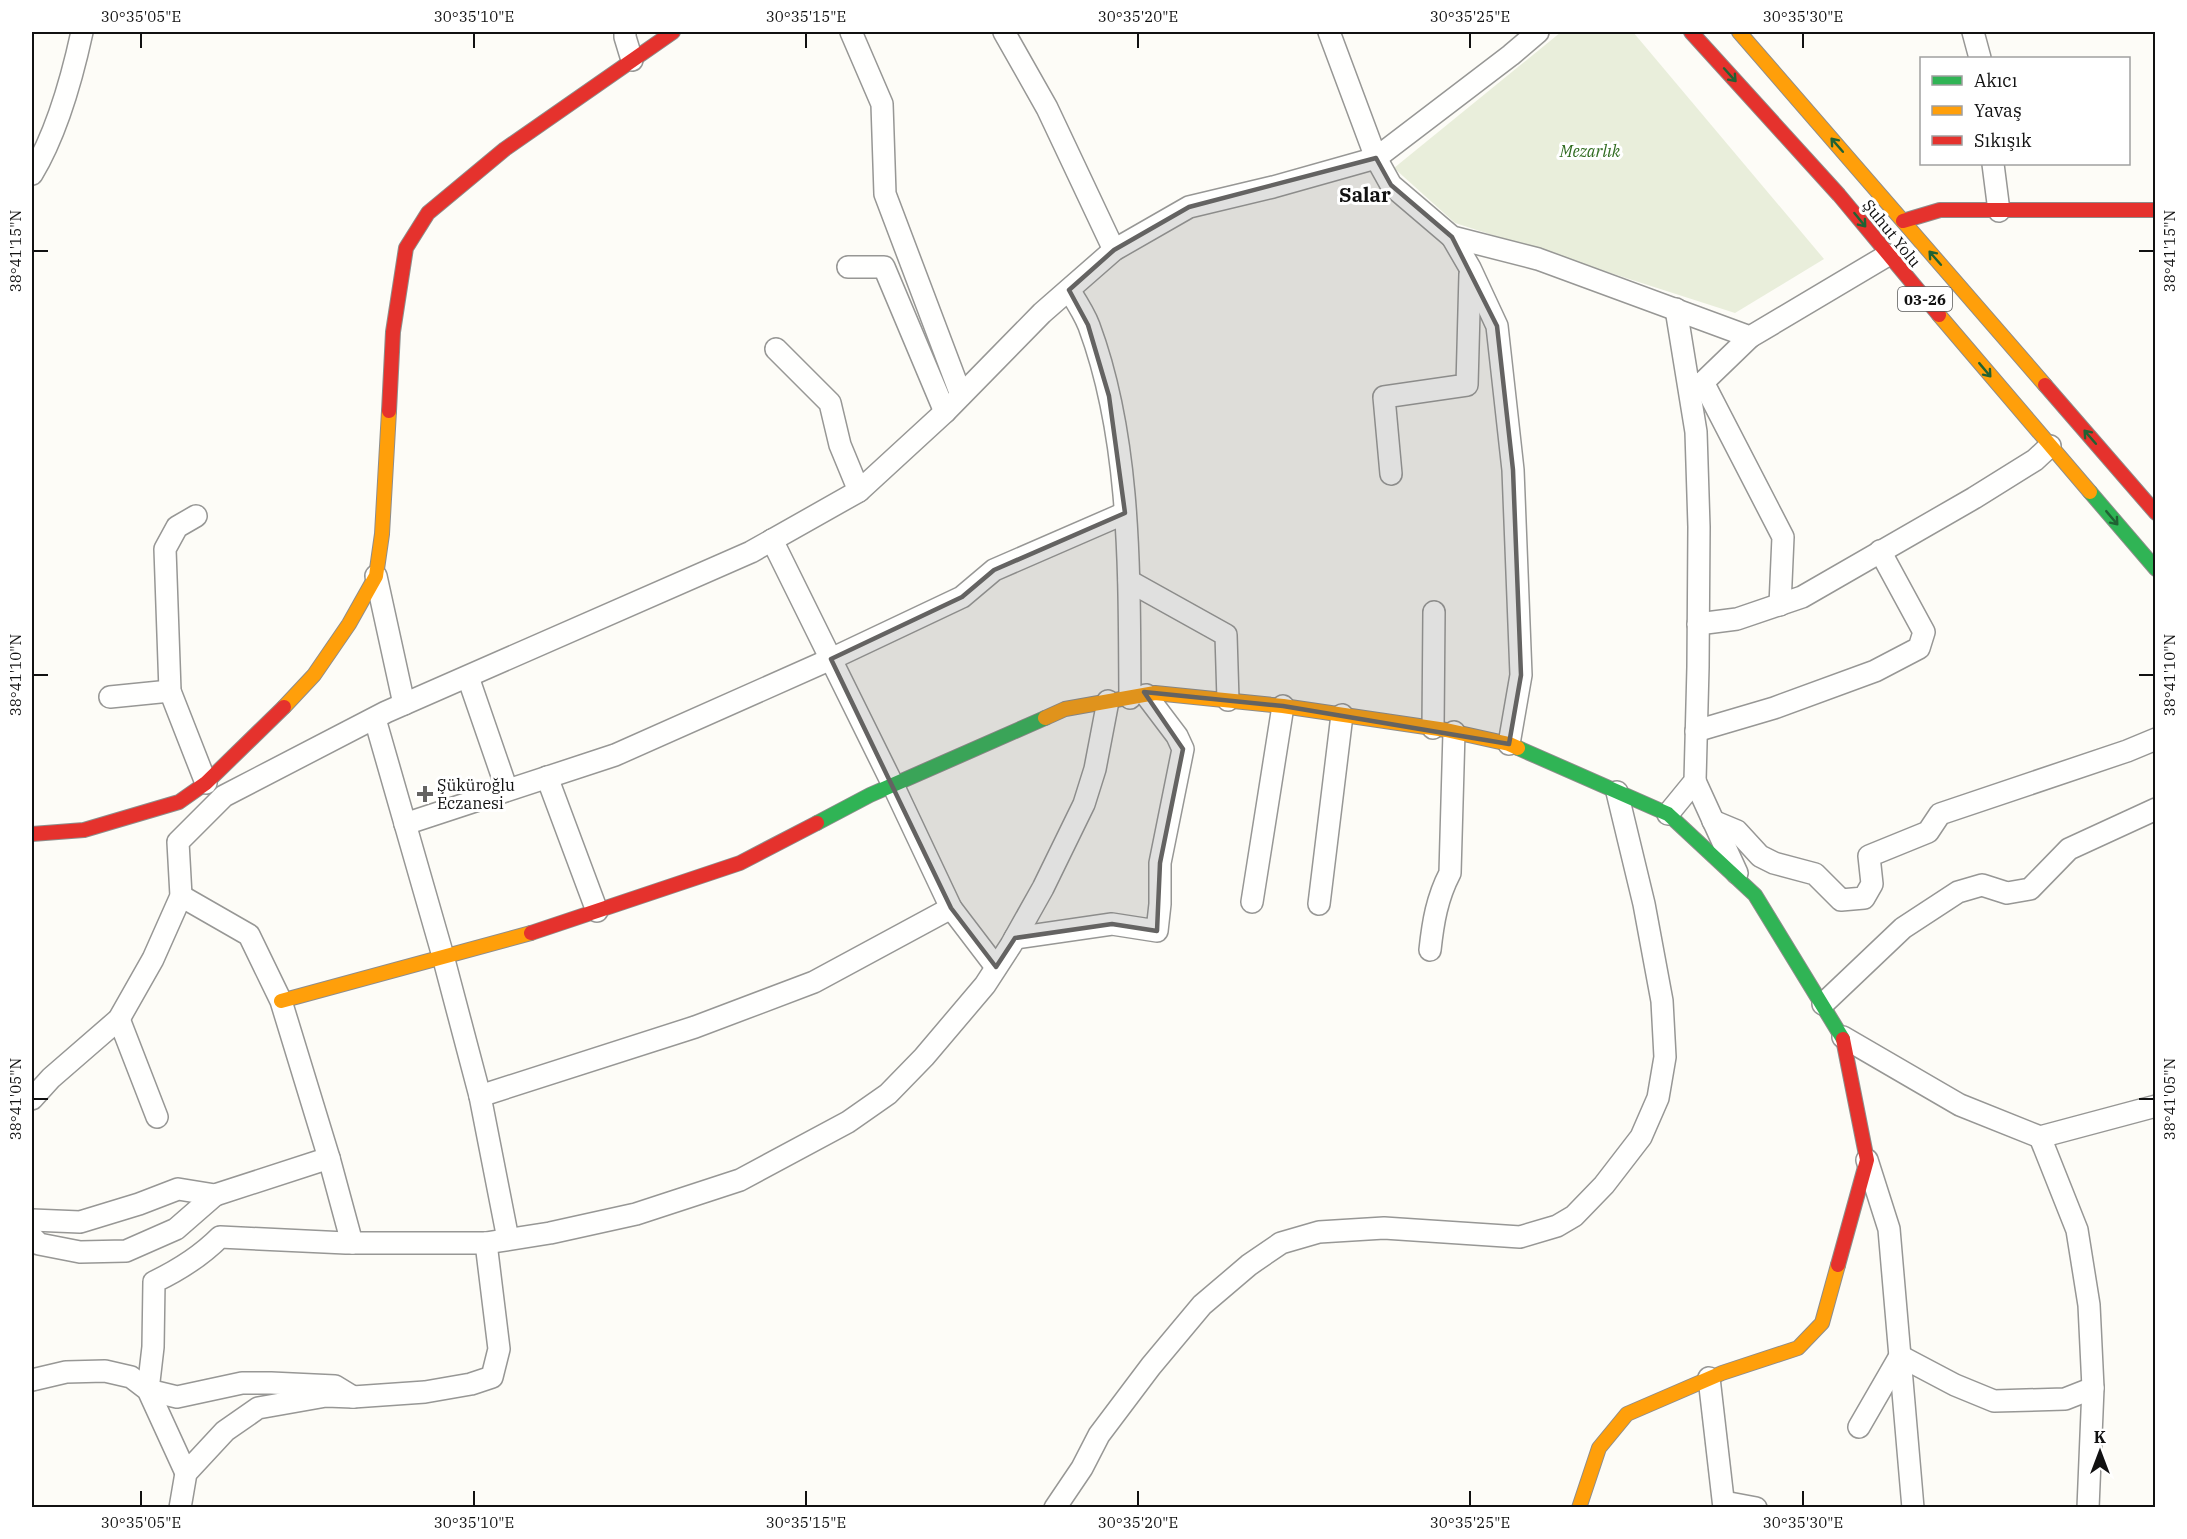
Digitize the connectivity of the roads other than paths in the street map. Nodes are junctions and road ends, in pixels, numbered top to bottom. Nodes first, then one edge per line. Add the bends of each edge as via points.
1 (82, 32) edge
2 (625, 32) edge
3 (674, 32) edge
4 (851, 32) edge
5 (1004, 32) edge
6 (1329, 32) edge
7 (1538, 32) edge
8 (1691, 32) edge
9 (1739, 32) edge
10 (1973, 32) edge
11 (1980, 57) edge
12 (632, 60) junction
13 (1376, 158) junction
14 (1993, 165) edge
15 (32, 174) edge
16 (2156, 210) edge
17 (1999, 211) junction
18 (1903, 221) junction
19 (1452, 237) junction
20 (1114, 250) junction
21 (1888, 255) junction
22 (848, 267) dead end
23 (1470, 268) junction
24 (1069, 290) junction
25 (1676, 309) junction
26 (1750, 337) junction
27 (776, 349) dead end
28 (1697, 388) junction
29 (961, 395) junction
30 (945, 412) junction
31 (2050, 446) junction
32 (1391, 474) dead end
33 (859, 491) junction
34 (1125, 513) junction
35 (2156, 513) edge
36 (196, 516) dead end
37 (772, 540) junction
38 (1880, 551) junction
39 (2156, 569) edge
40 (376, 576) junction
41 (1129, 580) junction
42 (1779, 605) junction
43 (1434, 612) dead end
44 (1698, 624) junction
45 (831, 659) junction
46 (468, 677) junction
47 (170, 691) junction
48 (1138, 696) junction
49 (110, 698) dead end
50 (1228, 700) junction
51 (1108, 701) junction
52 (404, 704) junction
53 (1283, 706) junction
54 (1342, 714) junction
55 (375, 719) junction
56 (1433, 728) junction
57 (1696, 731) junction
58 (1454, 732) junction
59 (2156, 738) edge
60 (1509, 744) junction
61 (548, 777) junction
62 (1695, 781) junction
63 (206, 783) junction
64 (893, 785) junction
65 (507, 790) junction
66 (1617, 792) junction
67 (2156, 809) edge
68 (1668, 814) junction
69 (1713, 821) junction
70 (405, 824) junction
71 (32, 834) edge
72 (1740, 880) junction
73 (181, 896) junction
74 (1252, 902) dead end
75 (1319, 904) dead end
76 (951, 908) junction
77 (597, 911) junction
78 (1015, 938) junction
79 (1430, 950) dead end
80 (443, 956) junction
81 (996, 967) junction
82 (281, 1001) junction
83 (1823, 1004) junction
84 (119, 1019) junction
85 (1843, 1036) junction
86 (480, 1096) junction
87 (32, 1099) edge
88 (2156, 1106) edge
89 (157, 1116) dead end
90 (2040, 1137) junction
91 (329, 1158) junction
92 (1867, 1160) junction
93 (215, 1195) junction
94 (32, 1220) edge
95 (32, 1237) edge
96 (507, 1239) junction
97 (352, 1243) junction
98 (486, 1243) junction
99 (1900, 1356) junction
100 (1709, 1378) junction
101 (32, 1380) edge
102 (2093, 1388) junction
103 (148, 1390) junction
104 (353, 1397) junction
105 (1859, 1427) dead end
106 (186, 1473) junction
107 (1724, 1505) edge
108 (180, 1508) edge
109 (1055, 1508) edge
110 (1579, 1508) edge
111 (1756, 1508) edge
112 (1913, 1508) edge
113 (2088, 1508) edge

1 - 15 street via 64,97
2 - 12 street
3 - 12 street
4 - 29 street via 882,104 885,194
5 - 20 street via 1047,108
6 - 13 street
7 - 13 street
8 -> 21 street, Şuhut Yolu / 03-26 via 1839,195
18 -> 9 street, Şuhut Yolu
10 - 11 street
12 - 40 street via 505,149 428,213 406,248 393,332 382,534
13 - 19 street via 1390,185
13 - 20 street via 1189,207
14 - 17 street
16 - 17 street
17 - 18 street via 1940,210
35 -> 18 street, Şuhut Yolu / 03-26
19 - 23 street
19 - 25 street via 1538,258
20 - 24 street
21 - 26 street
21 -> 31 street, Şuhut Yolu / 03-26
22 - 30 street via 884,267
23 - 32 street via 1467,385 1384,397
23 - 60 street via 1497,326 1514,470 1521,675
24 - 29 street
24 - 34 street via 1088,325 1109,396 1119,445
25 - 26 street
25 - 28 street
26 - 28 street
27 - 33 street via 830,403 840,445
28 - 42 street via 1783,537
28 - 44 street
29 - 30 street
30 - 33 street
31 - 38 street via 2035,460 1974,498
31 -> 39 street, Şuhut Yolu / 03-26
33 - 37 street
34 - 41 street
34 - 45 street via 994,570 962,597
36 - 47 street via 177,527 165,549
37 - 45 street
37 - 46 street
38 - 42 street via 1803,597
38 - 57 street via 1924,632 1919,648 1875,672
40 - 52 street
40 - 63 street via 314,675
41 - 48 street
41 - 50 street via 1226,635
42 - 44 street via 1737,619
43 - 56 street
44 - 57 street
45 - 61 street via 615,754
45 - 64 street
46 - 52 street
46 - 65 street
47 - 49 street
47 - 63 street
48 - 50 street via 1155,693
48 - 51 street
48 - 78 street via 1177,736 1183,749 1160,862 1157,931 1112,924
50 - 53 street
51 - 64 street via 1065,709
51 - 78 street via 1084,804
52 - 55 street
53 - 54 street
53 - 74 street
54 - 56 street
54 - 75 street
55 - 70 street
55 - 73 street via 224,796 178,842
56 - 58 street
57 - 62 street
58 - 60 street
58 - 79 street via 1450,873 1434,917
59 - 69 street via 1940,814 1928,832 1869,856 1872,884 1864,898 1840,900 1815,874 1760,856 1737,831
60 - 66 street
61 - 65 street
61 - 77 street
62 - 68 street
62 - 69 street
63 - 71 street via 178,802 84,830
64 - 76 street
64 - 77 street via 740,863
65 - 70 street
66 - 68 street
66 - 109 street via 1662,1001 1665,1057 1658,1098 1641,1137 1604,1185 1574,1216 1557,1226 1520,1237 1384,1228 1319,1232 1281,1243 1202,1305 1099,1435
67 - 83 street via 2069,849 2030,889 2007,893 1982,885 1958,892 1903,928
68 - 72 street
69 - 72 street
70 - 80 street
72 - 83 street via 1755,895
73 - 82 street via 249,935
73 - 84 street via 153,959
76 - 81 street
76 - 86 street via 814,982 695,1027
77 - 80 street
78 - 81 street
80 - 82 street
80 - 86 street
81 - 96 street via 924,1057 888,1094 848,1122 740,1180 636,1214
82 - 91 street
83 - 85 street
84 - 87 street
84 - 89 street
85 - 90 street via 1960,1105
85 - 92 street
86 - 96 street
88 - 90 street
90 - 102 street via 2077,1230 2089,1305
91 - 93 street
91 - 97 street
92 - 99 street via 1889,1229
92 - 100 street via 1822,1323 1798,1348
93 - 94 street via 178,1189 80,1221
93 - 95 street via 176,1229 126,1251 80,1252 39,1244
96 - 98 street
97 - 98 street
97 - 103 street via 220,1237 182,1268 154,1282
98 - 104 street via 499,1349 492,1377 425,1392
99 - 102 street via 1994,1401 2065,1399
99 - 105 street
99 - 112 street
100 - 107 street
100 - 110 street via 1627,1414 1599,1448
101 - 103 street via 66,1372 105,1371 131,1377
102 - 113 street
103 - 104 street via 177,1397 242,1383 271,1383 336,1386
103 - 106 street
104 - 106 street via 326,1396 258,1408 225,1431
106 - 108 street
107 - 111 street

